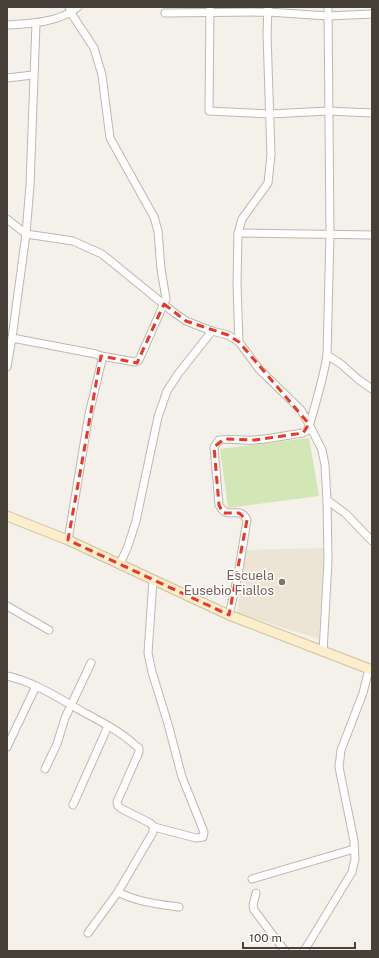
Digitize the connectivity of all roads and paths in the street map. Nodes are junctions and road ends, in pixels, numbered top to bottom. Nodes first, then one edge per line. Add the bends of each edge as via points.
1 (78, 7) edge
2 (328, 7) edge
3 (268, 9) edge
4 (70, 10) edge
5 (210, 10) edge
6 (165, 13) dead end
7 (372, 14) edge
8 (328, 16) junction
9 (36, 24) junction
10 (7, 25) edge
11 (33, 75) junction
12 (7, 78) edge
13 (328, 111) junction
14 (372, 112) edge
15 (270, 114) junction
16 (7, 219) edge
17 (238, 233) junction
18 (26, 234) junction
19 (330, 235) junction
20 (372, 235) edge
21 (164, 304) junction
22 (212, 332) junction
23 (12, 338) junction
24 (239, 342) junction
25 (327, 355) junction
26 (101, 356) junction
27 (7, 367) edge
28 (372, 389) edge
29 (309, 424) junction
30 (328, 500) junction
31 (7, 516) edge
32 (68, 540) junction
33 (372, 541) edge
34 (120, 564) junction
35 (152, 580) junction
36 (7, 606) edge
37 (229, 615) junction
38 (49, 630) dead end
39 (323, 652) junction
40 (91, 663) dead end
41 (371, 669) edge
42 (7, 676) edge
43 (36, 686) junction
44 (71, 705) junction
45 (108, 726) junction
46 (7, 747) edge
47 (45, 769) dead end
48 (73, 805) dead end
49 (154, 827) junction
50 (354, 849) junction
51 (252, 879) dead end
52 (118, 892) junction
53 (256, 893) dead end
54 (179, 907) dead end
55 (88, 933) dead end
56 (285, 951) edge
57 (304, 951) edge

1 - 4 street
2 - 8 street
3 - 5 street
3 - 8 street
3 - 15 street
4 - 9 street
4 - 21 street via 94,48 102,75 110,138 154,217 166,299
5 - 6 street
5 - 15 street via 209,111
7 - 8 street
8 - 13 street
9 - 10 street
9 - 11 street
11 - 12 street
11 - 18 street
13 - 14 street
13 - 15 street
13 - 19 street
15 - 17 street via 271,155 268,182 242,219
16 - 18 street
17 - 19 street
17 - 24 street
18 - 21 street via 73,241 102,254
18 - 23 street
19 - 20 street
19 - 25 street
21 - 22 street via 186,321
21 - 26 street via 139,360 131,362
22 - 24 street via 228,335
22 - 34 street via 167,391 158,417 136,521
23 - 26 street
23 - 27 street
24 - 29 street via 301,410
25 - 28 street
25 - 29 street via 319,395
26 - 32 street
29 - 30 street via 322,450
29 - 37 street via 308,430 303,433 255,440 219,440 214,447 219,505 225,513 239,513 247,520
30 - 33 street via 346,514
30 - 39 street via 328,561
31 - 32 main road
32 - 34 main road
34 - 35 main road
35 - 37 main road
35 - 49 street via 148,653 182,777 204,832 203,837 196,838
36 - 38 street
37 - 39 main road
39 - 41 main road
40 - 44 street
41 - 50 street via 341,750 339,767
42 - 43 street
43 - 44 street
43 - 46 street
44 - 45 street
44 - 47 street
45 - 48 street
45 - 49 street via 139,748 117,802 118,806
49 - 52 street
50 - 51 street
50 - 57 street via 352,872
52 - 54 street via 148,903
52 - 55 street
53 - 56 street via 254,910

